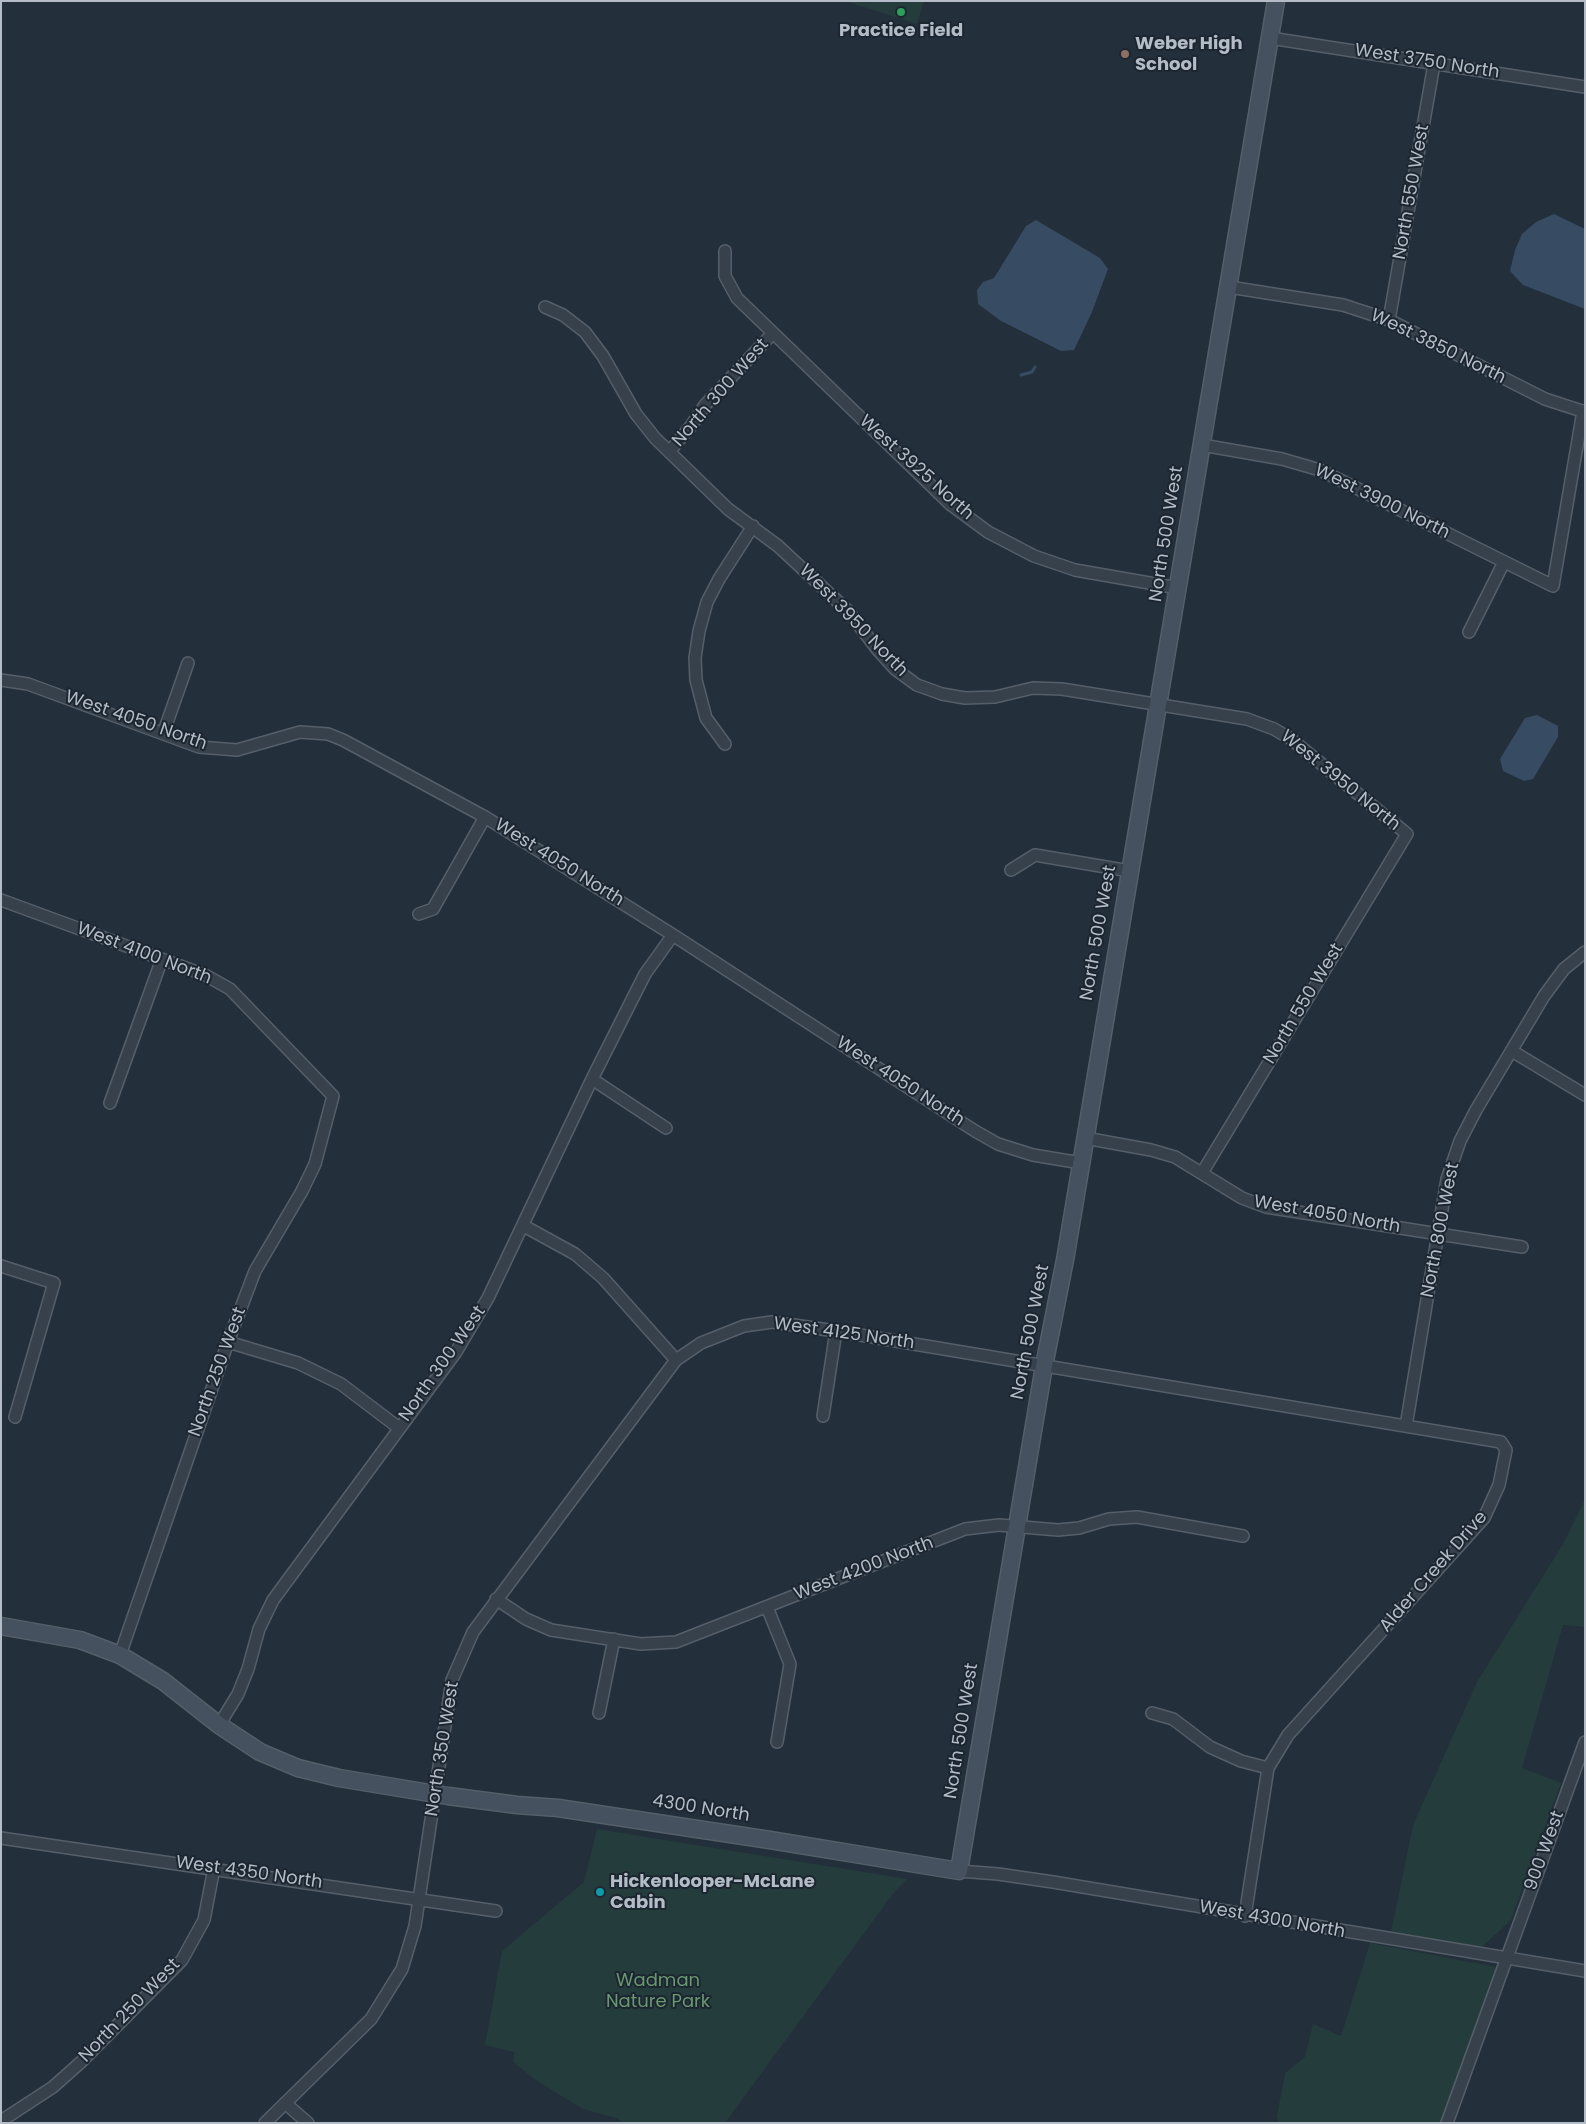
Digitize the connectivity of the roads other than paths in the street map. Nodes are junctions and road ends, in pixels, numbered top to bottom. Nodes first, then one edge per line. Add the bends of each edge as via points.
1 (1276, 1) edge
2 (1270, 38) junction
3 (1434, 64) junction
4 (1585, 87) edge
5 (725, 251) dead end
6 (1229, 287) junction
7 (545, 307) dead end
8 (1389, 320) junction
9 (773, 334) junction
10 (1584, 412) edge
11 (1202, 445) junction
12 (669, 452) junction
13 (753, 526) junction
14 (1504, 562) junction
15 (1178, 588) junction
16 (1469, 632) dead end
17 (188, 663) dead end
18 (1, 680) edge
19 (1158, 703) junction
20 (163, 734) junction
21 (724, 744) dead end
22 (485, 817) junction
23 (1407, 834) joint
24 (1012, 870) dead end
25 (1130, 871) junction
26 (1, 900) edge
27 (419, 914) dead end
28 (673, 935) junction
29 (1585, 952) edge
30 (162, 959) junction
31 (1512, 1051) junction
32 (592, 1079) junction
33 (1585, 1095) edge
34 (333, 1096) joint
35 (110, 1103) dead end
36 (666, 1128) dead end
37 (1085, 1138) junction
38 (1081, 1164) junction
39 (1202, 1173) junction
40 (524, 1226) junction
41 (1438, 1234) junction
42 (1522, 1247) dead end
43 (1, 1266) edge
44 (836, 1331) junction
45 (228, 1342) junction
46 (676, 1360) junction
47 (1044, 1366) junction
48 (823, 1416) dead end
49 (15, 1417) dead end
50 (1406, 1426) junction
51 (399, 1428) junction
52 (1017, 1526) junction
53 (1243, 1536) dead end
54 (496, 1599) junction
55 (767, 1607) junction
56 (1, 1626) edge
57 (614, 1639) junction
58 (120, 1655) junction
59 (1152, 1712) dead end
60 (599, 1713) dead end
61 (219, 1725) junction
62 (778, 1742) dead end
63 (1585, 1742) edge
64 (1268, 1768) junction
65 (435, 1793) junction
66 (1, 1838) edge
67 (214, 1868) junction
68 (959, 1871) junction
69 (420, 1898) junction
70 (496, 1911) dead end
71 (1245, 1916) junction
72 (1506, 1959) junction
73 (1585, 1971) edge
74 (285, 2103) junction
75 (1, 2121) edge
76 (265, 2123) edge
77 (308, 2123) edge
78 (1448, 2123) edge

1 - 2 street, North 500 West
2 - 3 street, West 3750 North
2 - 6 street, North 500 West
3 - 4 street, West 3750 North
3 - 8 street, North 550 West
5 - 9 street, West 3925 North via 725,276 737,298
6 - 8 street, West 3850 North via 1343,304
6 - 11 street, North 500 West
7 - 12 street, West 3950 North via 563,315 585,332 603,356 636,414
8 - 10 street, West 3850 North via 1545,399
9 - 12 street, North 300 West via 705,405
9 - 15 street, West 3925 North via 950,504 988,532 1034,556 1075,570
10 - 14 street, West 3900 North via 1553,586
11 - 14 street, West 3900 North via 1282,459 1320,470
11 - 15 street, North 500 West
12 - 13 street, West 3950 North via 728,509
13 - 19 street, West 3950 North via 848,611 894,669 917,685 965,698 995,697 1033,688
13 - 21 street via 707,602 695,658 696,680 706,718
14 - 16 street
15 - 19 street, North 500 West
17 - 20 street
18 - 20 street, West 4050 North via 28,684
19 - 23 street, West 3950 North via 1247,719 1274,729 1291,739
19 - 25 street, North 500 West
20 - 22 street, West 4050 North via 199,747 236,750 300,732 328,734
22 - 27 street via 433,909
22 - 28 street, West 4050 North
23 - 39 street, North 550 West
24 - 25 street via 1034,854
25 - 37 street, North 500 West
26 - 30 street, West 4100 North
28 - 32 street, North 300 West via 645,974
28 - 38 street, West 4050 North via 998,1144
29 - 31 street, North 800 West via 1564,969 1544,996
30 - 34 street, West 4100 North via 205,975 230,989
30 - 35 street
31 - 33 street
31 - 41 street, North 800 West via 1460,1141 1447,1179
32 - 36 street
32 - 40 street, North 300 West
34 - 45 street, North 250 West via 315,1164 255,1270
37 - 38 street, North 500 West
37 - 39 street, West 4050 North via 1159,1152 1175,1157
38 - 47 street, North 500 West
39 - 41 street, West 4050 North via 1242,1198 1266,1207
40 - 46 street via 575,1254 603,1278
40 - 51 street, North 300 West via 488,1298 456,1352
41 - 42 street, West 4050 North
41 - 50 street, North 800 West
43 - 49 street via 54,1283
44 - 46 street, West 4125 North via 772,1322 744,1326 701,1343
44 - 47 street, West 4125 North
44 - 48 street
45 - 51 street via 298,1363 341,1384
45 - 58 street, North 250 West
46 - 54 street, North 350 West
47 - 50 street, Alder Creek Drive
47 - 52 street, North 500 West
50 - 64 street, Alder Creek Drive via 1501,1442 1506,1450 1493,1501 1472,1534 1288,1735
51 - 61 street, North 300 West via 273,1600 259,1629 238,1694
52 - 53 street, West 4200 North via 1058,1530 1109,1519 1138,1517
52 - 55 street, West 4200 North via 990,1525 965,1529
52 - 68 street, North 500 West
54 - 57 street, West 4200 North via 526,1619 551,1630
54 - 65 street, North 350 West via 473,1632 452,1680
55 - 57 street, West 4200 North via 676,1642 640,1644
55 - 62 street via 790,1664
56 - 58 street, 4300 North via 80,1640
57 - 60 street
58 - 61 street, 4300 North via 163,1681
59 - 64 street via 1173,1719 1210,1747 1241,1761
61 - 65 street, 4300 North via 260,1752 298,1768
63 - 72 street, 900 West
64 - 71 street, Alder Creek Drive
65 - 68 street, 4300 North via 558,1808
65 - 69 street, North 350 West
66 - 67 street, West 4350 North
67 - 69 street, West 4350 North
67 - 75 street, North 250 West via 204,1920 182,1960 53,2087
68 - 71 street, West 4300 North via 1053,1882
69 - 70 street, West 4350 North
69 - 74 street, North 350 West via 402,1969 371,2019
71 - 72 street, West 4300 North
72 - 73 street, West 4300 North
72 - 78 street, 900 West
74 - 76 street, North 350 West
74 - 77 street

